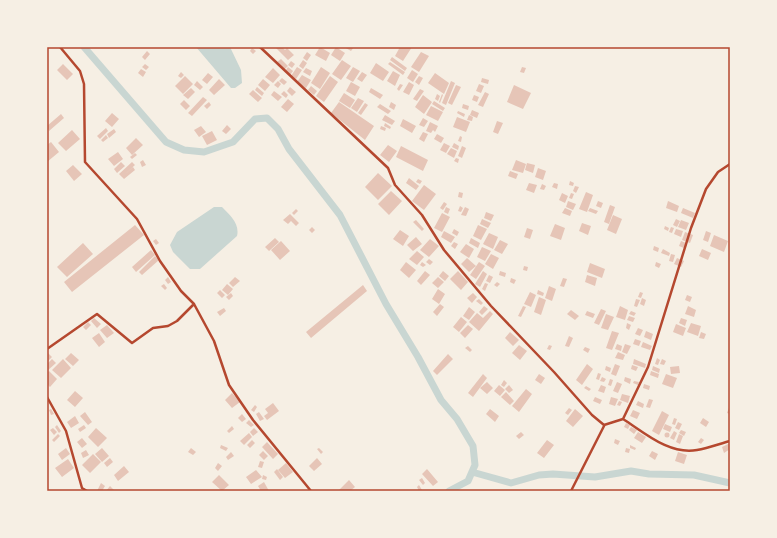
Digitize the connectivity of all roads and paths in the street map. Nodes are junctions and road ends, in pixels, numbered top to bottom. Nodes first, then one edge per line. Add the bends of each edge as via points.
1 (60, 47) edge
2 (260, 47) edge
3 (730, 164) edge
4 (194, 304) junction
5 (47, 349) edge
6 (47, 397) edge
7 (623, 419) junction
8 (604, 425) junction
9 (730, 441) edge
10 (82, 488) junction
11 (78, 491) edge
12 (87, 491) edge
13 (311, 491) edge
14 (571, 491) edge

1 - 4 street via 80,71 84,84 85,162 137,219 160,261
2 - 8 street via 388,168 395,185 422,215 444,250 472,284
3 - 7 street via 718,172 706,189 690,228 648,366
4 - 5 street via 177,321 168,326 153,328 132,343 97,314
4 - 13 street via 214,341 229,385 253,420
6 - 10 street via 66,431
7 - 8 street
7 - 9 street via 661,444 677,450 695,450
8 - 14 street
10 - 11 street
10 - 12 street

